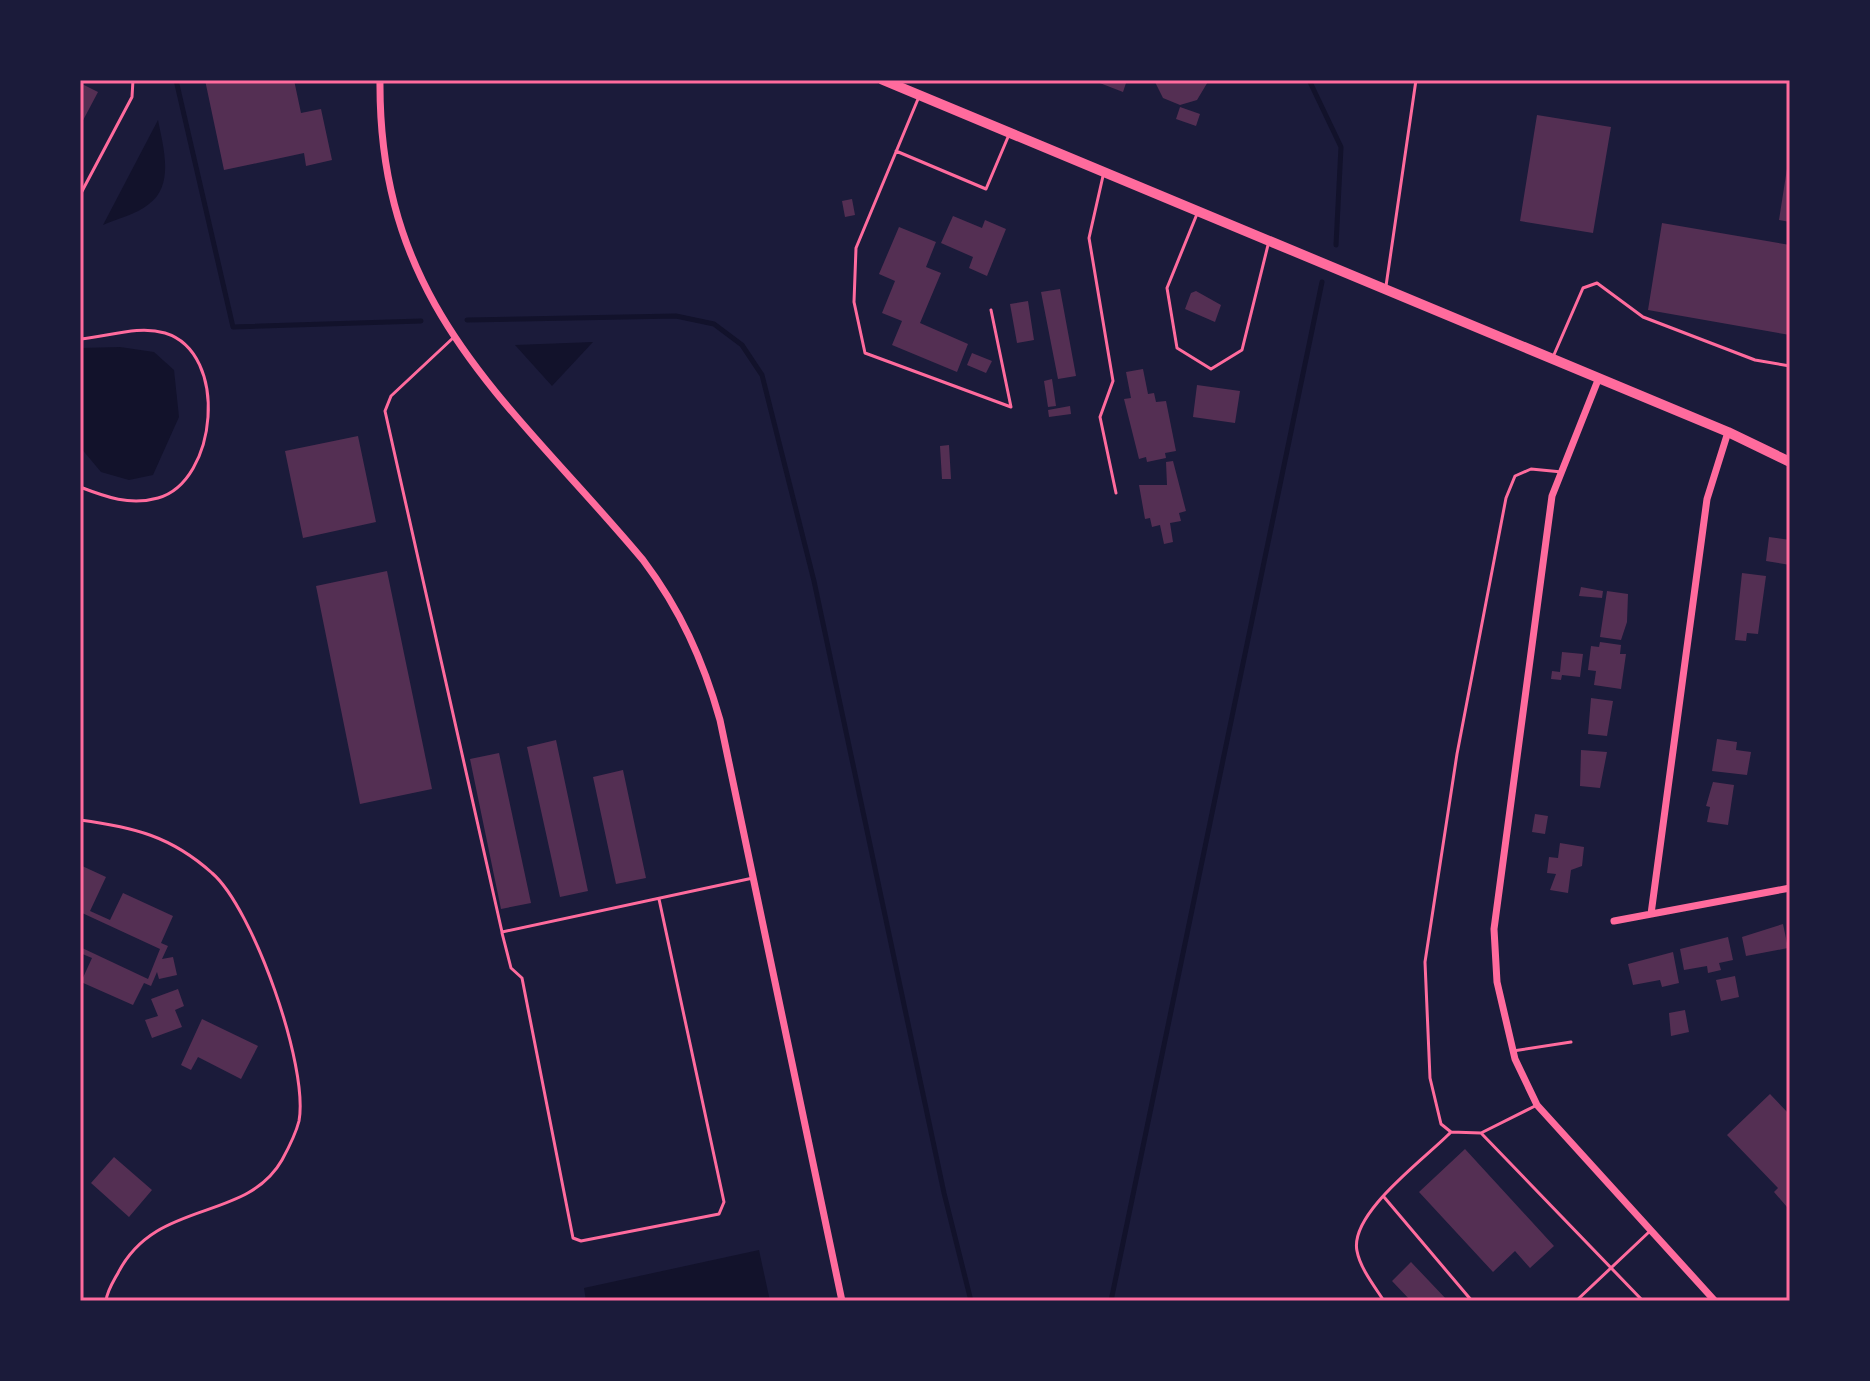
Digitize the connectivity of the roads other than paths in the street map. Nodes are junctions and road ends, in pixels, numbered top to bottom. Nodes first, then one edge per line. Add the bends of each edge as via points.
1 (133, 80) edge
2 (380, 80) edge
3 (883, 80) edge
4 (1416, 80) edge
5 (919, 95) junction
6 (1010, 133) junction
7 (896, 151) junction
8 (1104, 173) junction
9 (80, 195) edge
10 (1198, 211) junction
11 (1269, 242) junction
12 (1385, 289) junction
13 (991, 310) dead end
14 (453, 338) junction
15 (1552, 360) junction
16 (1790, 366) edge
17 (1598, 380) junction
18 (1728, 432) junction
19 (1790, 462) edge
20 (1562, 472) junction
21 (1116, 493) dead end
22 (80, 820) edge
23 (753, 878) junction
24 (1790, 888) edge
25 (659, 899) junction
26 (1651, 914) junction
27 (1614, 921) dead end
28 (502, 932) junction
29 (1571, 1042) dead end
30 (1513, 1051) junction
31 (1537, 1105) junction
32 (1451, 1132) junction
33 (1481, 1133) junction
34 (1384, 1196) junction
35 (1649, 1232) junction
36 (1611, 1267) junction
37 (106, 1301) edge
38 (842, 1301) edge
39 (1384, 1301) edge
40 (1472, 1301) edge
41 (1576, 1301) edge
42 (1643, 1301) edge
43 (1715, 1301) edge

1 - 9 lane via 132,97
2 - 14 street via 385,169 400,230
3 - 5 main road
4 - 12 lane
5 - 6 main road
5 - 7 lane
6 - 7 lane via 986,189
6 - 8 main road
7 - 13 lane via 853,265 854,302 865,353 1011,407
8 - 10 main road
8 - 21 lane via 1089,238 1113,381 1100,417
10 - 11 main road
10 - 11 lane via 1167,288 1177,348 1211,369 1242,350
11 - 12 main road
12 - 15 main road
14 - 23 street via 643,560 682,618 720,720
14 - 28 lane via 391,396 385,411
15 - 16 lane via 1583,288 1597,283 1643,317 1755,360
15 - 17 main road
17 - 18 main road
17 - 20 street
18 - 19 main road
18 - 26 street via 1707,499
20 - 30 street via 1552,496 1494,929 1497,982
20 - 32 lane via 1531,469 1515,476 1506,498 1457,754 1425,962 1430,1078 1441,1124
22 - 37 lane via 134,827 175,845 215,875 242,917 287,1025 297,1063 299,1121 267,1181 156,1229 127,1255
23 - 25 lane
23 - 38 street
24 - 26 street
25 - 28 lane
25 - 28 lane via 724,1202 719,1214 581,1241 573,1238 522,978 511,968
26 - 27 street
29 - 30 lane
30 - 31 street
31 - 33 lane
31 - 35 street
32 - 33 lane
32 - 34 lane
33 - 36 lane
34 - 39 lane via 1359,1226 1357,1251
34 - 40 lane
35 - 36 lane
35 - 43 street
36 - 41 lane
36 - 42 lane

